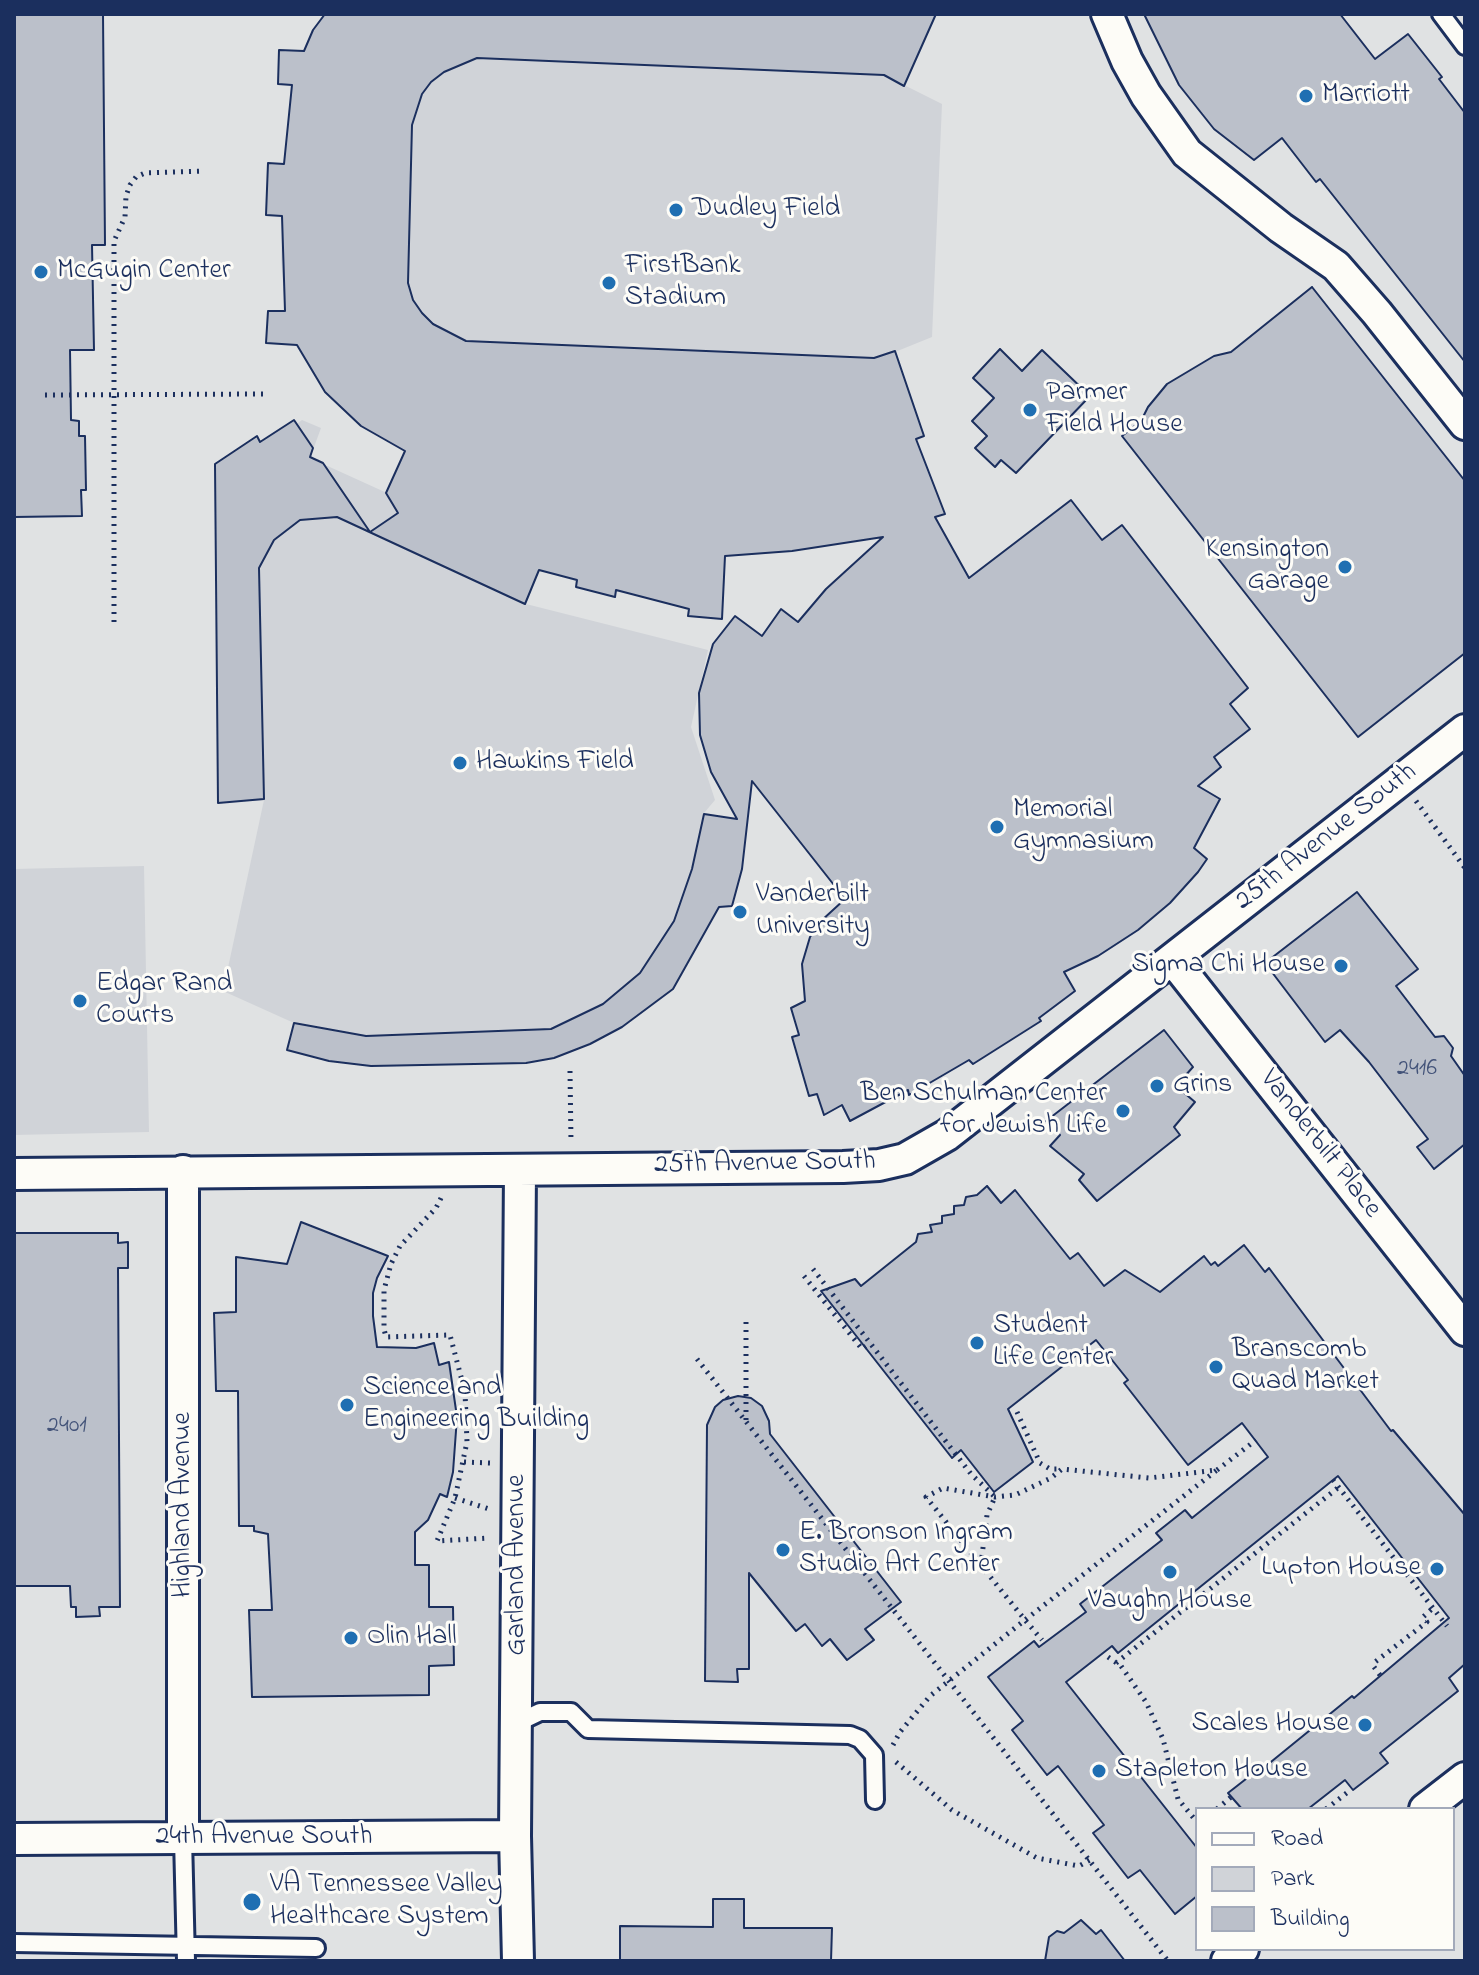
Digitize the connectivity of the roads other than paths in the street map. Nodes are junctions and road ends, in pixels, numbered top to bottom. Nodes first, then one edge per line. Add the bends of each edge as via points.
1 (1107, 14) edge
2 (1441, 14) edge
3 (1465, 46) edge
4 (1465, 424) edge
5 (1465, 730) edge
6 (1173, 960) junction
7 (520, 1170) junction
8 (183, 1171) junction
9 (14, 1174) edge
10 (1465, 1330) edge
11 (517, 1723) junction
12 (1465, 1778) edge
13 (875, 1800) dead end
14 (1428, 1807) edge
15 (515, 1836) junction
16 (183, 1838) junction
17 (14, 1839) edge
18 (14, 1943) edge
19 (316, 1948) dead end
20 (186, 1954) edge
21 (518, 1961) edge

1 - 4 street via 1133,72 1187,153 1336,266
2 - 3 lane
5 - 6 street, 25th Avenue South
6 - 7 street, 25th Avenue South via 947,1135 905,1159 843,1167
6 - 10 street, Vanderbilt Place
7 - 8 street, 25th Avenue South
7 - 11 street, Garland Avenue
8 - 9 street, 25th Avenue South
8 - 16 street, Highland Avenue
11 - 13 lane via 540,1712 571,1712 588,1729 850,1735 874,1755
11 - 15 street, Garland Avenue
12 - 14 street
15 - 16 street, 24th Avenue South
15 - 21 street, Garland Avenue
16 - 17 street, 24th Avenue South
16 - 20 lane
18 - 20 lane
19 - 20 lane

